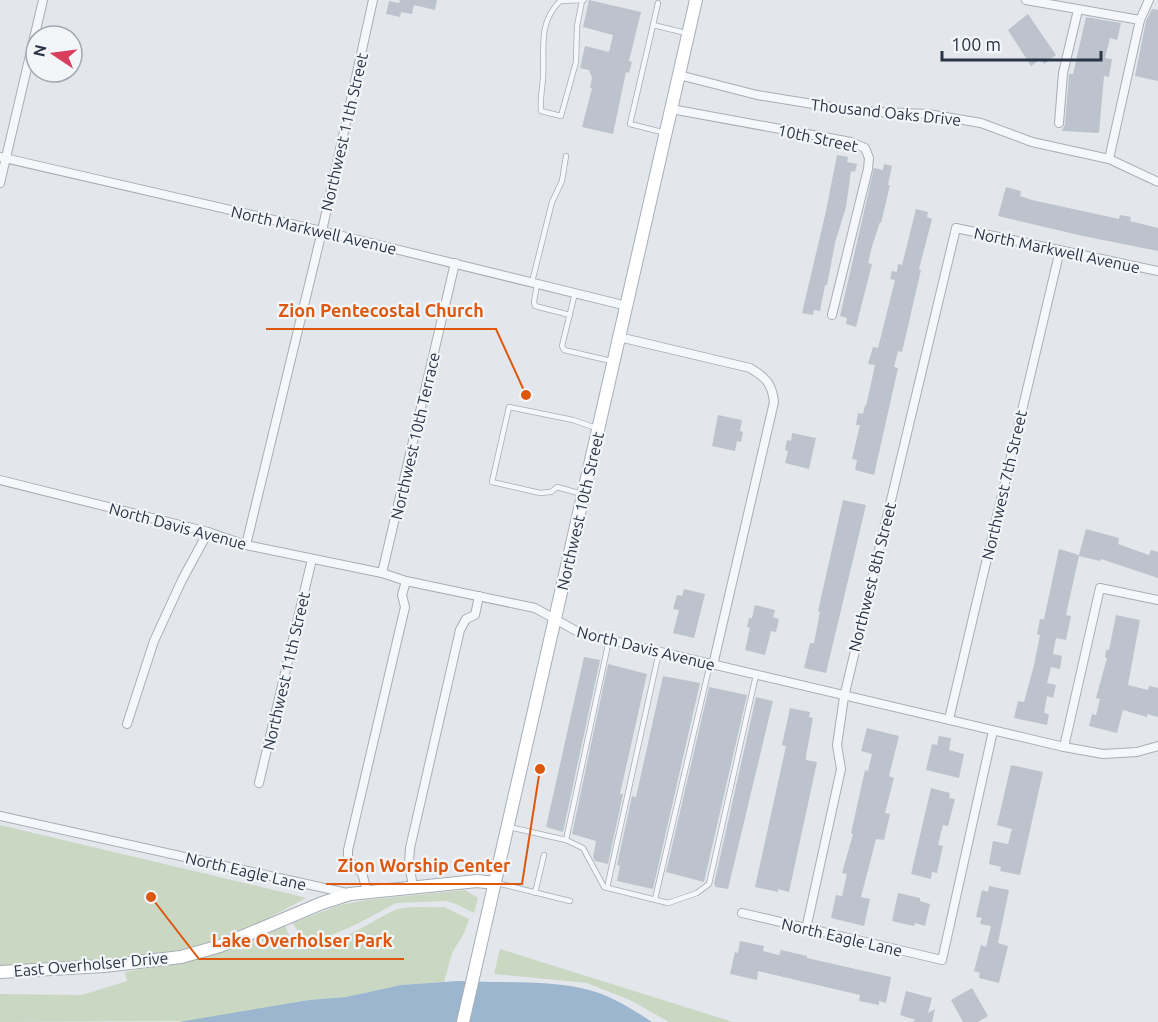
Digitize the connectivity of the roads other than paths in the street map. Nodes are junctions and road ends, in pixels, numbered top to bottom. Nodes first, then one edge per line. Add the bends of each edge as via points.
1 (43, 0) edge
2 (373, 0) edge
3 (583, 0) edge
4 (696, 0) edge
5 (1026, 0) edge
6 (1149, 0) edge
7 (658, 3) dead end
8 (1078, 10) junction
9 (1140, 20) junction
10 (653, 25) junction
11 (689, 34) junction
12 (679, 75) junction
13 (672, 109) junction
14 (1059, 123) dead end
15 (666, 133) junction
16 (566, 156) dead end
17 (3, 158) edge
18 (1109, 159) junction
19 (1158, 182) edge
20 (0, 183) edge
21 (956, 228) joint
22 (322, 231) junction
23 (1060, 250) junction
24 (455, 263) junction
25 (1158, 271) edge
26 (534, 283) junction
27 (575, 293) junction
28 (627, 306) junction
29 (570, 315) junction
30 (832, 315) dead end
31 (620, 337) junction
32 (614, 362) junction
33 (599, 428) junction
34 (0, 480) edge
35 (584, 494) junction
36 (208, 532) junction
37 (246, 545) junction
38 (312, 559) junction
39 (382, 573) junction
40 (406, 581) junction
41 (479, 596) junction
42 (1158, 600) edge
43 (556, 621) junction
44 (609, 640) junction
45 (659, 652) junction
46 (712, 665) junction
47 (756, 675) junction
48 (843, 697) junction
49 (949, 720) junction
50 (127, 724) dead end
51 (993, 731) junction
52 (1158, 746) edge
53 (1064, 747) junction
54 (259, 783) dead end
55 (0, 816) edge
56 (508, 827) junction
57 (566, 840) junction
58 (544, 855) dead end
59 (495, 883) junction
60 (412, 887) junction
61 (607, 888) junction
62 (367, 891) junction
63 (535, 893) junction
64 (350, 894) junction
65 (655, 899) junction
66 (570, 901) dead end
67 (742, 913) dead end
68 (806, 929) junction
69 (0, 972) edge
70 (463, 1022) edge

1 - 17 street
2 - 22 street, Northwest 11th Street
3 - 3 lane via 577,26 576,62 561,116 541,111 544,32 551,11 561,1
4 - 11 main road, Northwest 10th Street
5 - 8 street
6 - 9 street
7 - 10 lane
8 - 9 street
8 - 14 street via 1063,73
9 - 18 street
10 - 11 lane
10 - 15 lane via 630,124
11 - 12 main road, Northwest 10th Street
12 - 13 main road, Northwest 10th Street
12 - 18 street, Thousand Oaks Drive via 757,95 856,111 928,114 981,123 1032,142
13 - 15 main road, Northwest 10th Street
13 - 30 street, 10th Street via 851,142 865,148 868,169
15 - 28 main road, Northwest 10th Street
16 - 26 lane
17 - 20 street
17 - 22 street, North Markwell Avenue
18 - 19 street, Thousand Oaks Drive
21 - 23 street, North Markwell Avenue
21 - 48 street, Northwest 8th Street
22 - 24 street, North Markwell Avenue
22 - 37 street, Northwest 11th Street
23 - 25 street, North Markwell Avenue
23 - 49 street, Northwest 7th Street
24 - 26 street, North Markwell Avenue
24 - 39 street, Northwest 10th Terrace
26 - 27 street, North Markwell Avenue
26 - 29 lane via 535,306
27 - 28 street, North Markwell Avenue
27 - 29 lane
28 - 31 main road, Northwest 10th Street
29 - 32 lane via 564,350
31 - 32 main road, Northwest 10th Street
31 - 46 street via 750,368 766,378 773,389 774,402
32 - 33 main road, Northwest 10th Street
33 - 35 main road, Northwest 10th Street
33 - 35 lane via 509,407 492,482 540,493 557,487
34 - 36 street, North Davis Avenue
35 - 43 main road, Northwest 10th Street
36 - 37 street, North Davis Avenue
36 - 50 street via 154,641
37 - 38 street, North Davis Avenue
38 - 39 street, North Davis Avenue
38 - 54 street, Northwest 11th Street
39 - 40 street, North Davis Avenue
40 - 41 street, North Davis Avenue
40 - 62 street via 402,595 405,607 348,850 348,860 362,873
41 - 43 street, North Davis Avenue via 535,608
41 - 60 street via 475,615 466,619 460,630 410,848
42 - 53 street via 1100,588
43 - 44 street, North Davis Avenue via 580,633
43 - 56 main road, Northwest 10th Street
44 - 45 street, North Davis Avenue
44 - 57 lane
45 - 46 street, North Davis Avenue
45 - 61 lane
46 - 47 street, North Davis Avenue
46 - 65 lane
47 - 48 street, North Davis Avenue
47 - 65 lane via 709,884 698,894 668,903
48 - 49 street, North Davis Avenue
48 - 68 street, Northwest 8th Street via 837,745 841,769
49 - 51 street, North Davis Avenue
51 - 53 street, North Davis Avenue
51 - 68 street, North Eagle Lane via 942,960
52 - 53 street, North Davis Avenue via 1103,754
55 - 64 street, North Eagle Lane
56 - 57 lane
56 - 59 main road, Northwest 10th Street
57 - 61 lane via 583,848
58 - 63 lane
59 - 60 main road, North Eagle Lane
59 - 63 lane
59 - 70 main road, Northwest 10th Street
60 - 62 main road, North Eagle Lane
61 - 65 lane
62 - 64 main road, North Eagle Lane
63 - 66 lane
64 - 69 main road, East Overholser Drive via 220,946 181,957
67 - 68 street, North Eagle Lane

